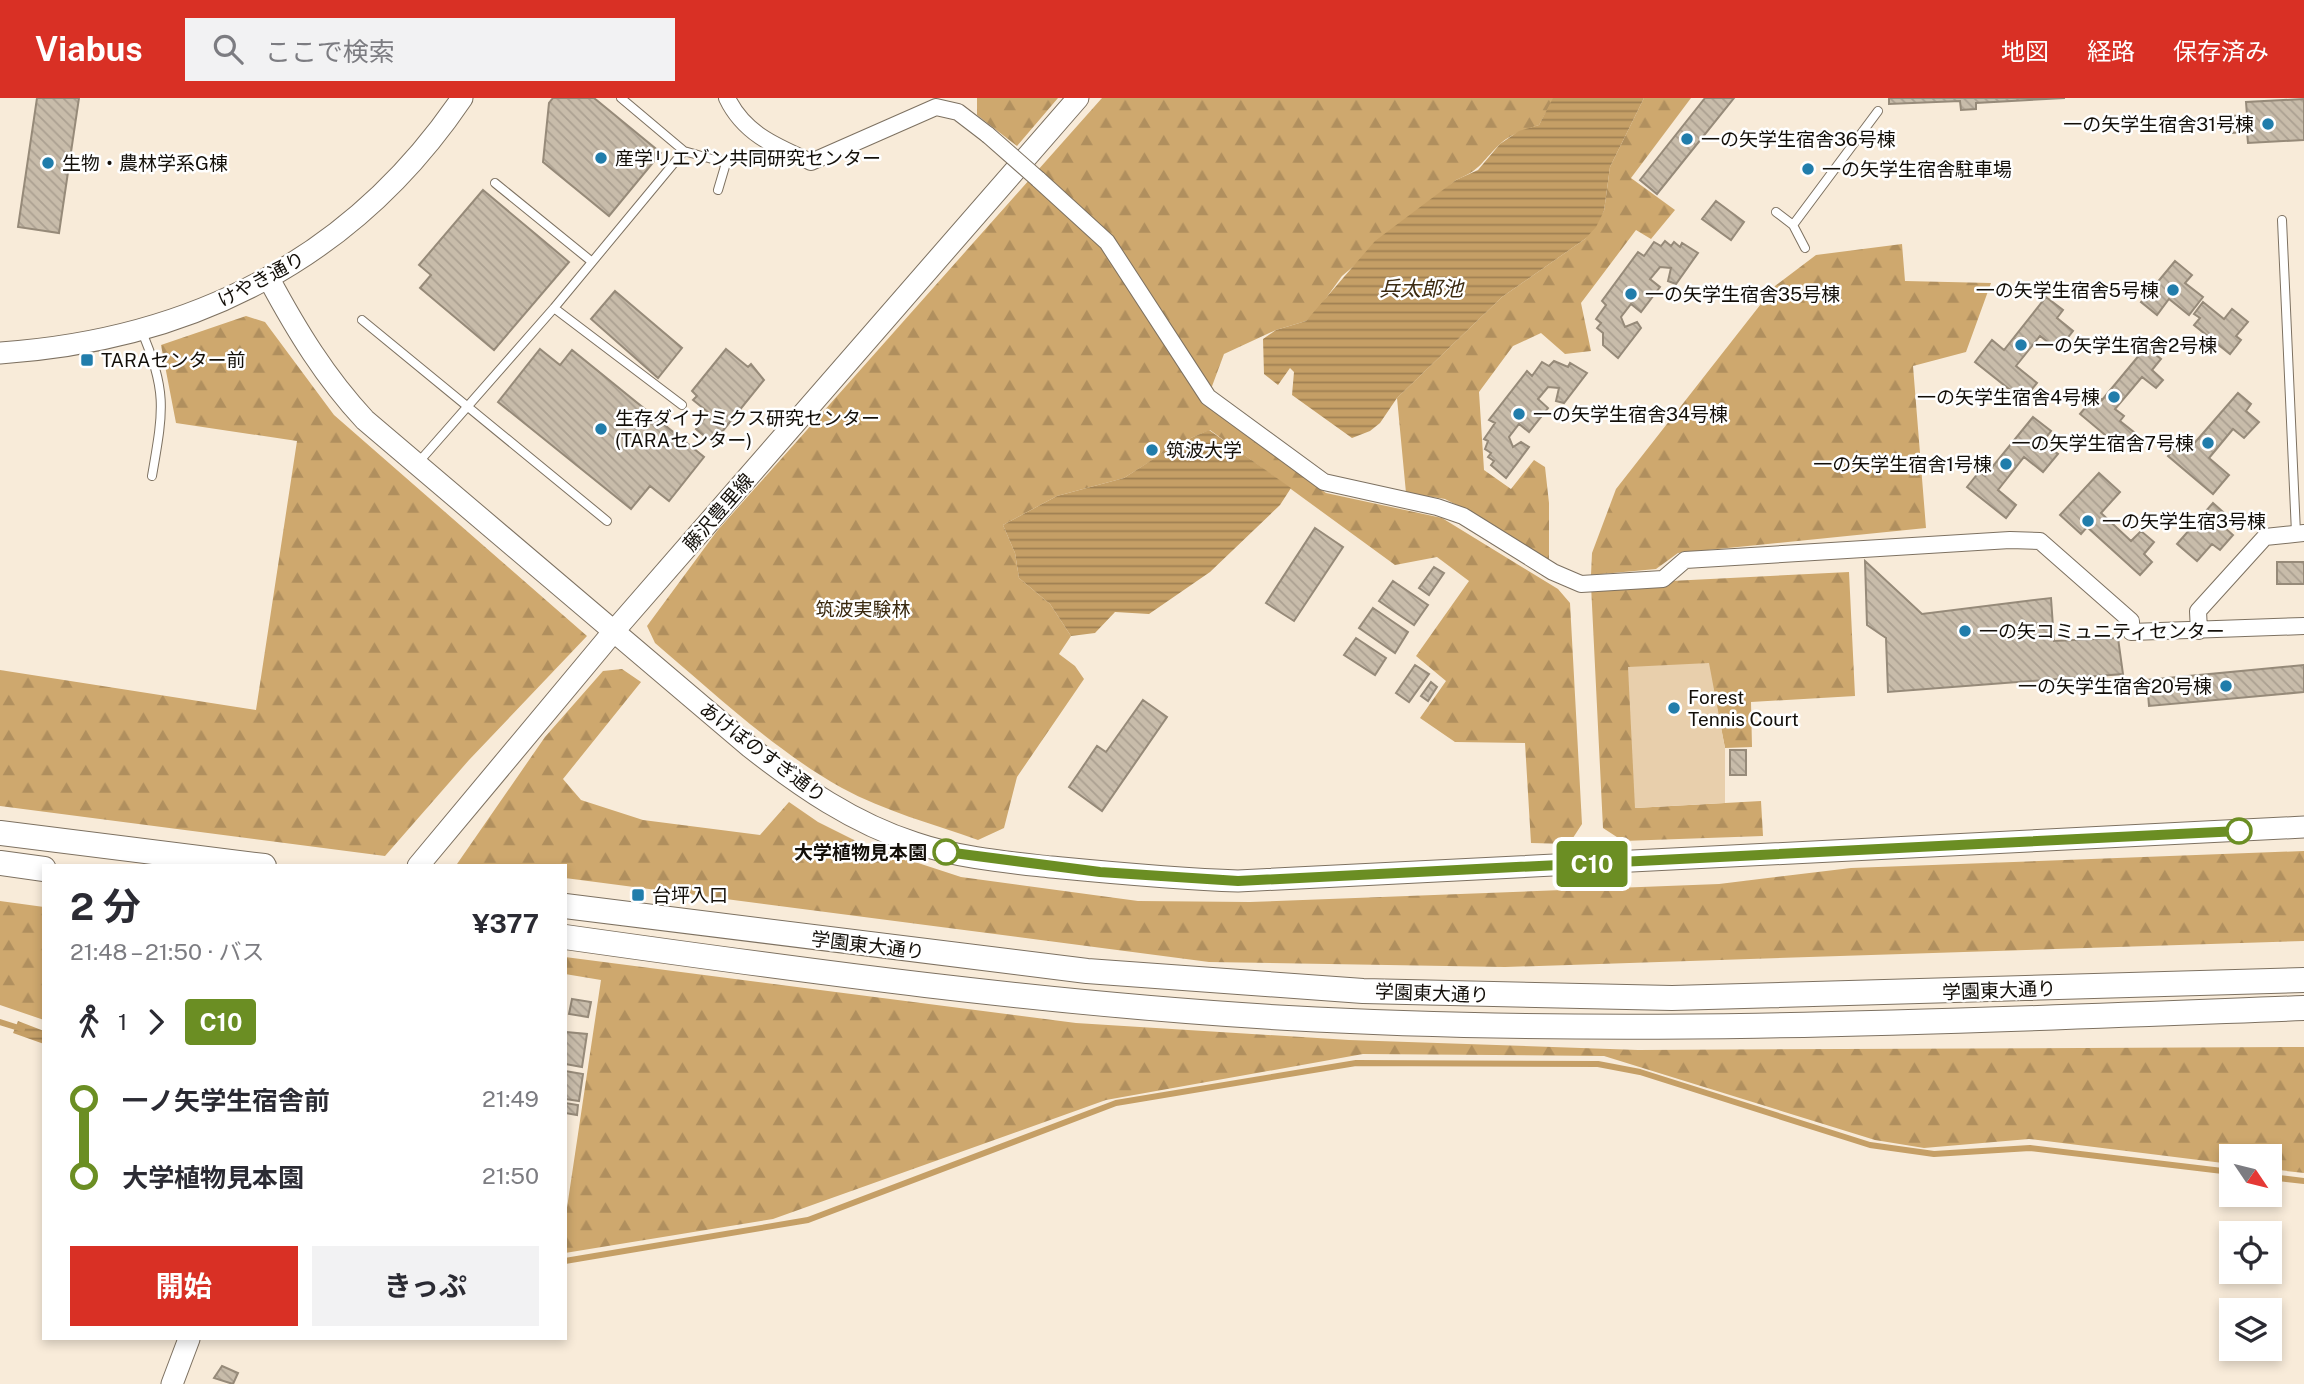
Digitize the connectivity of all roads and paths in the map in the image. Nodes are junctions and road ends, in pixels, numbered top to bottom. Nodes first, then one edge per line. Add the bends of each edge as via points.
1 (462, 98) edge
2 (621, 98) edge
3 (727, 98) edge
4 (1078, 98) edge
5 (1878, 111) dead end
6 (684, 150) junction
7 (495, 183) dead end
8 (718, 190) dead end
9 (1776, 212) dead end
10 (2283, 219) dead end
11 (1793, 225) junction
12 (1805, 248) dead end
13 (591, 261) junction
14 (269, 279) junction
15 (554, 308) junction
16 (362, 320) dead end
17 (141, 330) junction
18 (0, 352) edge
19 (682, 405) dead end
20 (468, 407) junction
21 (417, 464) junction
22 (152, 476) dead end
23 (607, 521) dead end
24 (2300, 533) edge
25 (2304, 626) edge
26 (614, 631) junction
27 (2200, 631) junction
28 (2304, 827) edge
29 (0, 833) edge
30 (0, 863) edge
31 (248, 864) edge
32 (420, 864) edge
33 (42, 869) edge
34 (567, 906) edge
35 (567, 937) edge
36 (2304, 980) edge
37 (2304, 1008) edge
38 (189, 1340) edge
39 (172, 1384) edge

1 - 14 street, けやき通り via 423,152 379,198 344,229
2 - 6 lane
3 - 27 street, bridge via 750,130 811,162 936,107 958,112 1107,242 1208,397 1324,482 1463,516 1553,572 1581,584 1663,579 1685,560 2040,541 2131,621 2131,632
4 - 26 street, 藤沢豊里線
5 - 11 lane
6 - 8 lane via 726,163
6 - 13 lane
7 - 13 lane
9 - 11 lane
10 - 24 lane
11 - 12 lane
13 - 15 lane
14 - 17 street, けやき通り via 230,299
14 - 21 street, あけぼのすぎ通り via 309,352 335,388
15 - 19 lane
15 - 20 lane
16 - 20 lane
17 - 18 street, けやき通り via 43,350
17 - 22 lane via 158,366 163,413
20 - 21 lane
20 - 23 lane
21 - 26 street, あけぼのすぎ通り
24 - 27 street via 2265,537 2198,611
25 - 27 street
26 - 28 street, あけぼのすぎ通り via 750,747 839,810 915,843 1005,862 1238,881
26 - 32 street, 藤沢豊里線
29 - 31 main road
30 - 33 main road
34 - 36 main road, 学園東大通り via 1087,971 1350,990 1672,999
35 - 37 main road, 学園東大通り via 1083,1001 1346,1020 1661,1027
38 - 39 street

